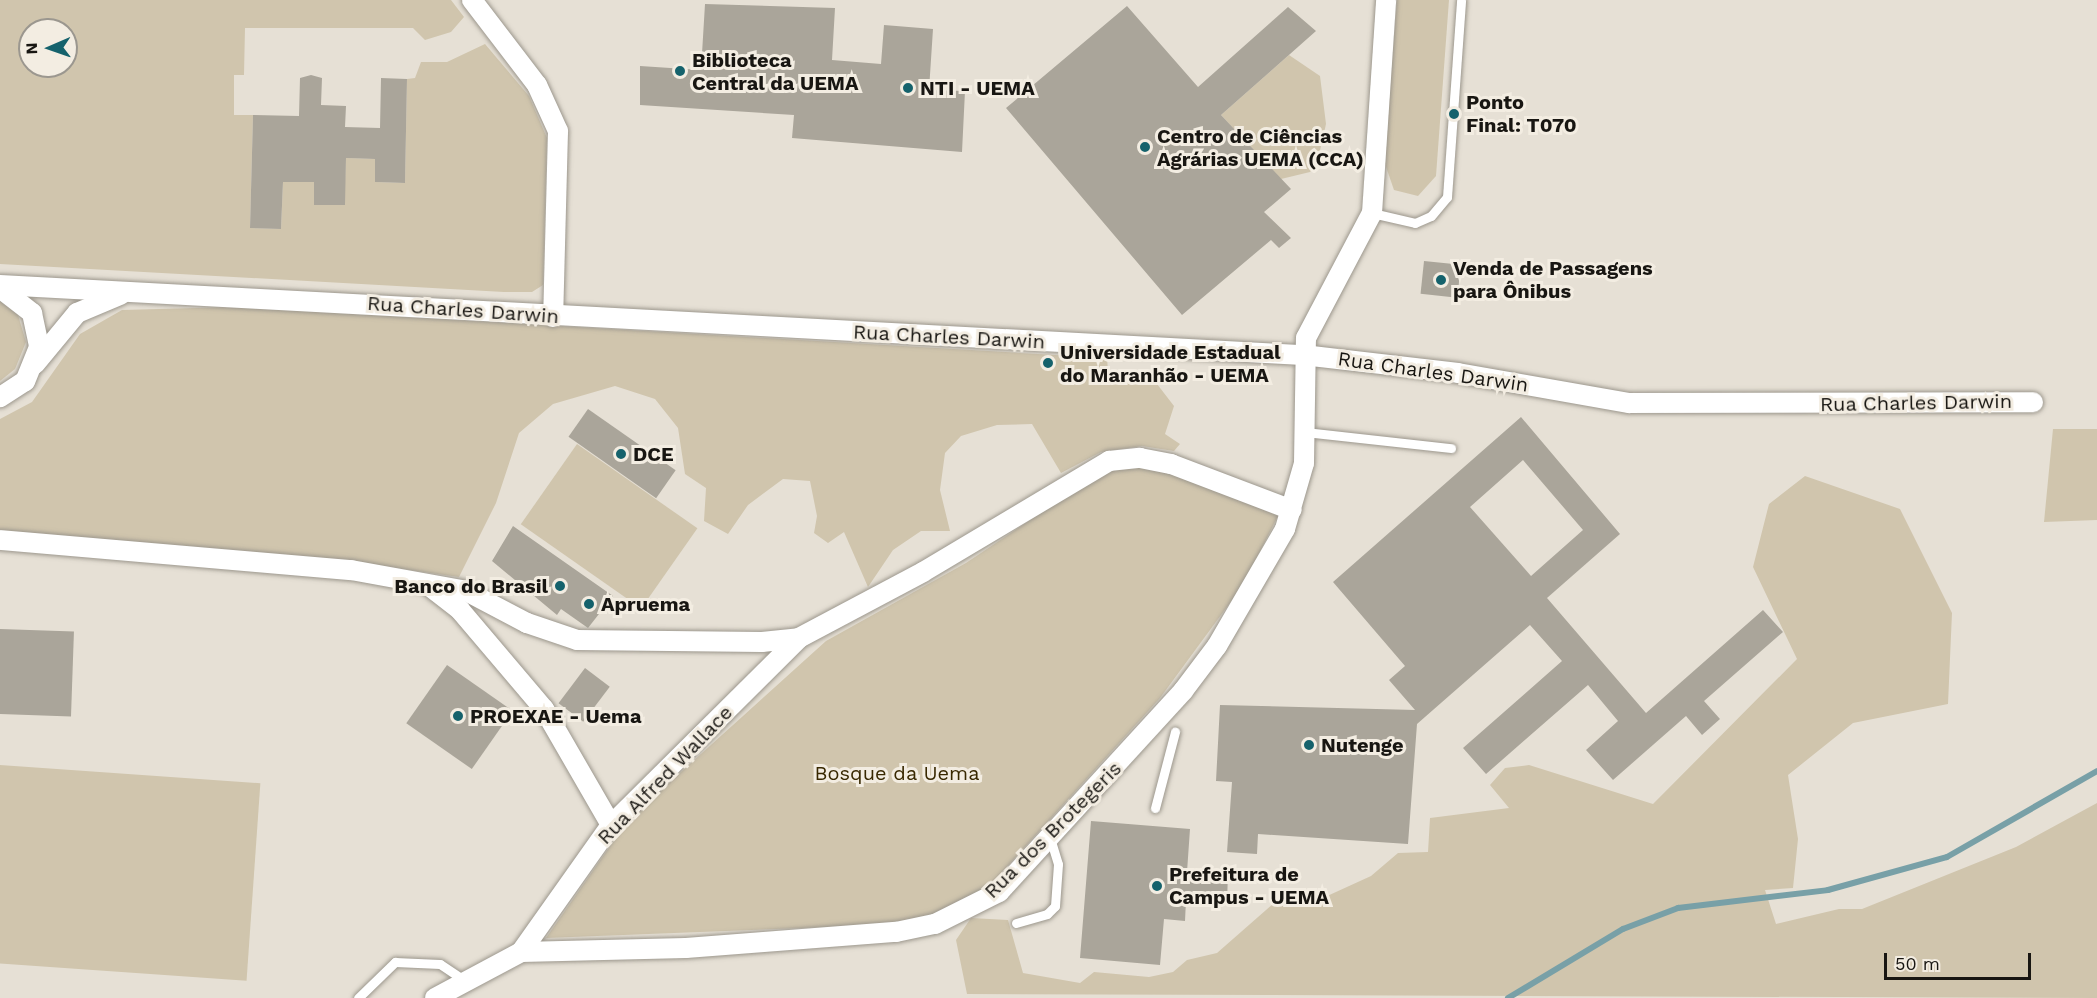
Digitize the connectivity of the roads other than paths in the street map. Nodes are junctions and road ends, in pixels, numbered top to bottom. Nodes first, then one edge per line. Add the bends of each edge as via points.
1 (472, 0) edge
2 (1386, 0) edge
3 (1461, 0) edge
4 (1372, 213) junction
5 (0, 286) edge
6 (150, 290) junction
7 (553, 317) junction
8 (1303, 355) junction
9 (35, 364) junction
10 (0, 397) edge
11 (2033, 402) dead end
12 (1305, 432) junction
13 (1451, 448) dead end
14 (1292, 510) junction
15 (0, 540) edge
16 (424, 584) junction
17 (799, 638) junction
18 (1175, 732) dead end
19 (1155, 808) dead end
20 (611, 825) junction
21 (1050, 837) junction
22 (1016, 924) dead end
23 (521, 952) junction
24 (462, 979) junction
25 (358, 998) edge
26 (435, 998) edge

1 - 7 street via 537,85 558,131
2 - 4 street
3 - 4 lane via 1447,198 1431,216 1414,223
4 - 8 street, Rua dos Brotegeris via 1313,319
5 - 6 street, Rua Charles Darwin
5 - 9 street via 32,313 39,347
6 - 7 street, Rua Charles Darwin
6 - 9 street, Rua Charles Darwin via 98,301 77,313
7 - 8 street, Rua Charles Darwin
8 - 11 street, Rua Charles Darwin via 1458,373 1629,403
8 - 12 street, Rua dos Brotegeris
9 - 10 street, Rua Charles Darwin via 25,381
12 - 13 lane
12 - 14 street, Rua dos Brotegeris
14 - 17 street via 1163,462 1109,461 923,572
14 - 21 street, Rua dos Brotegeris via 1208,659
15 - 16 street via 351,570
16 - 17 street via 474,594 527,623 577,640
16 - 20 street via 460,610 544,709
17 - 20 street, Rua Alfred Wallace
18 - 19 lane
20 - 23 street, Rua Alfred Wallace
21 - 22 lane via 1058,864 1055,906 1047,914
21 - 23 street, Rua dos Brotegeris via 999,892 935,924 868,935 697,947
23 - 24 street, Rua dos Brotegeris
24 - 25 lane via 440,964 395,962
24 - 26 street, Rua dos Brotegeris

